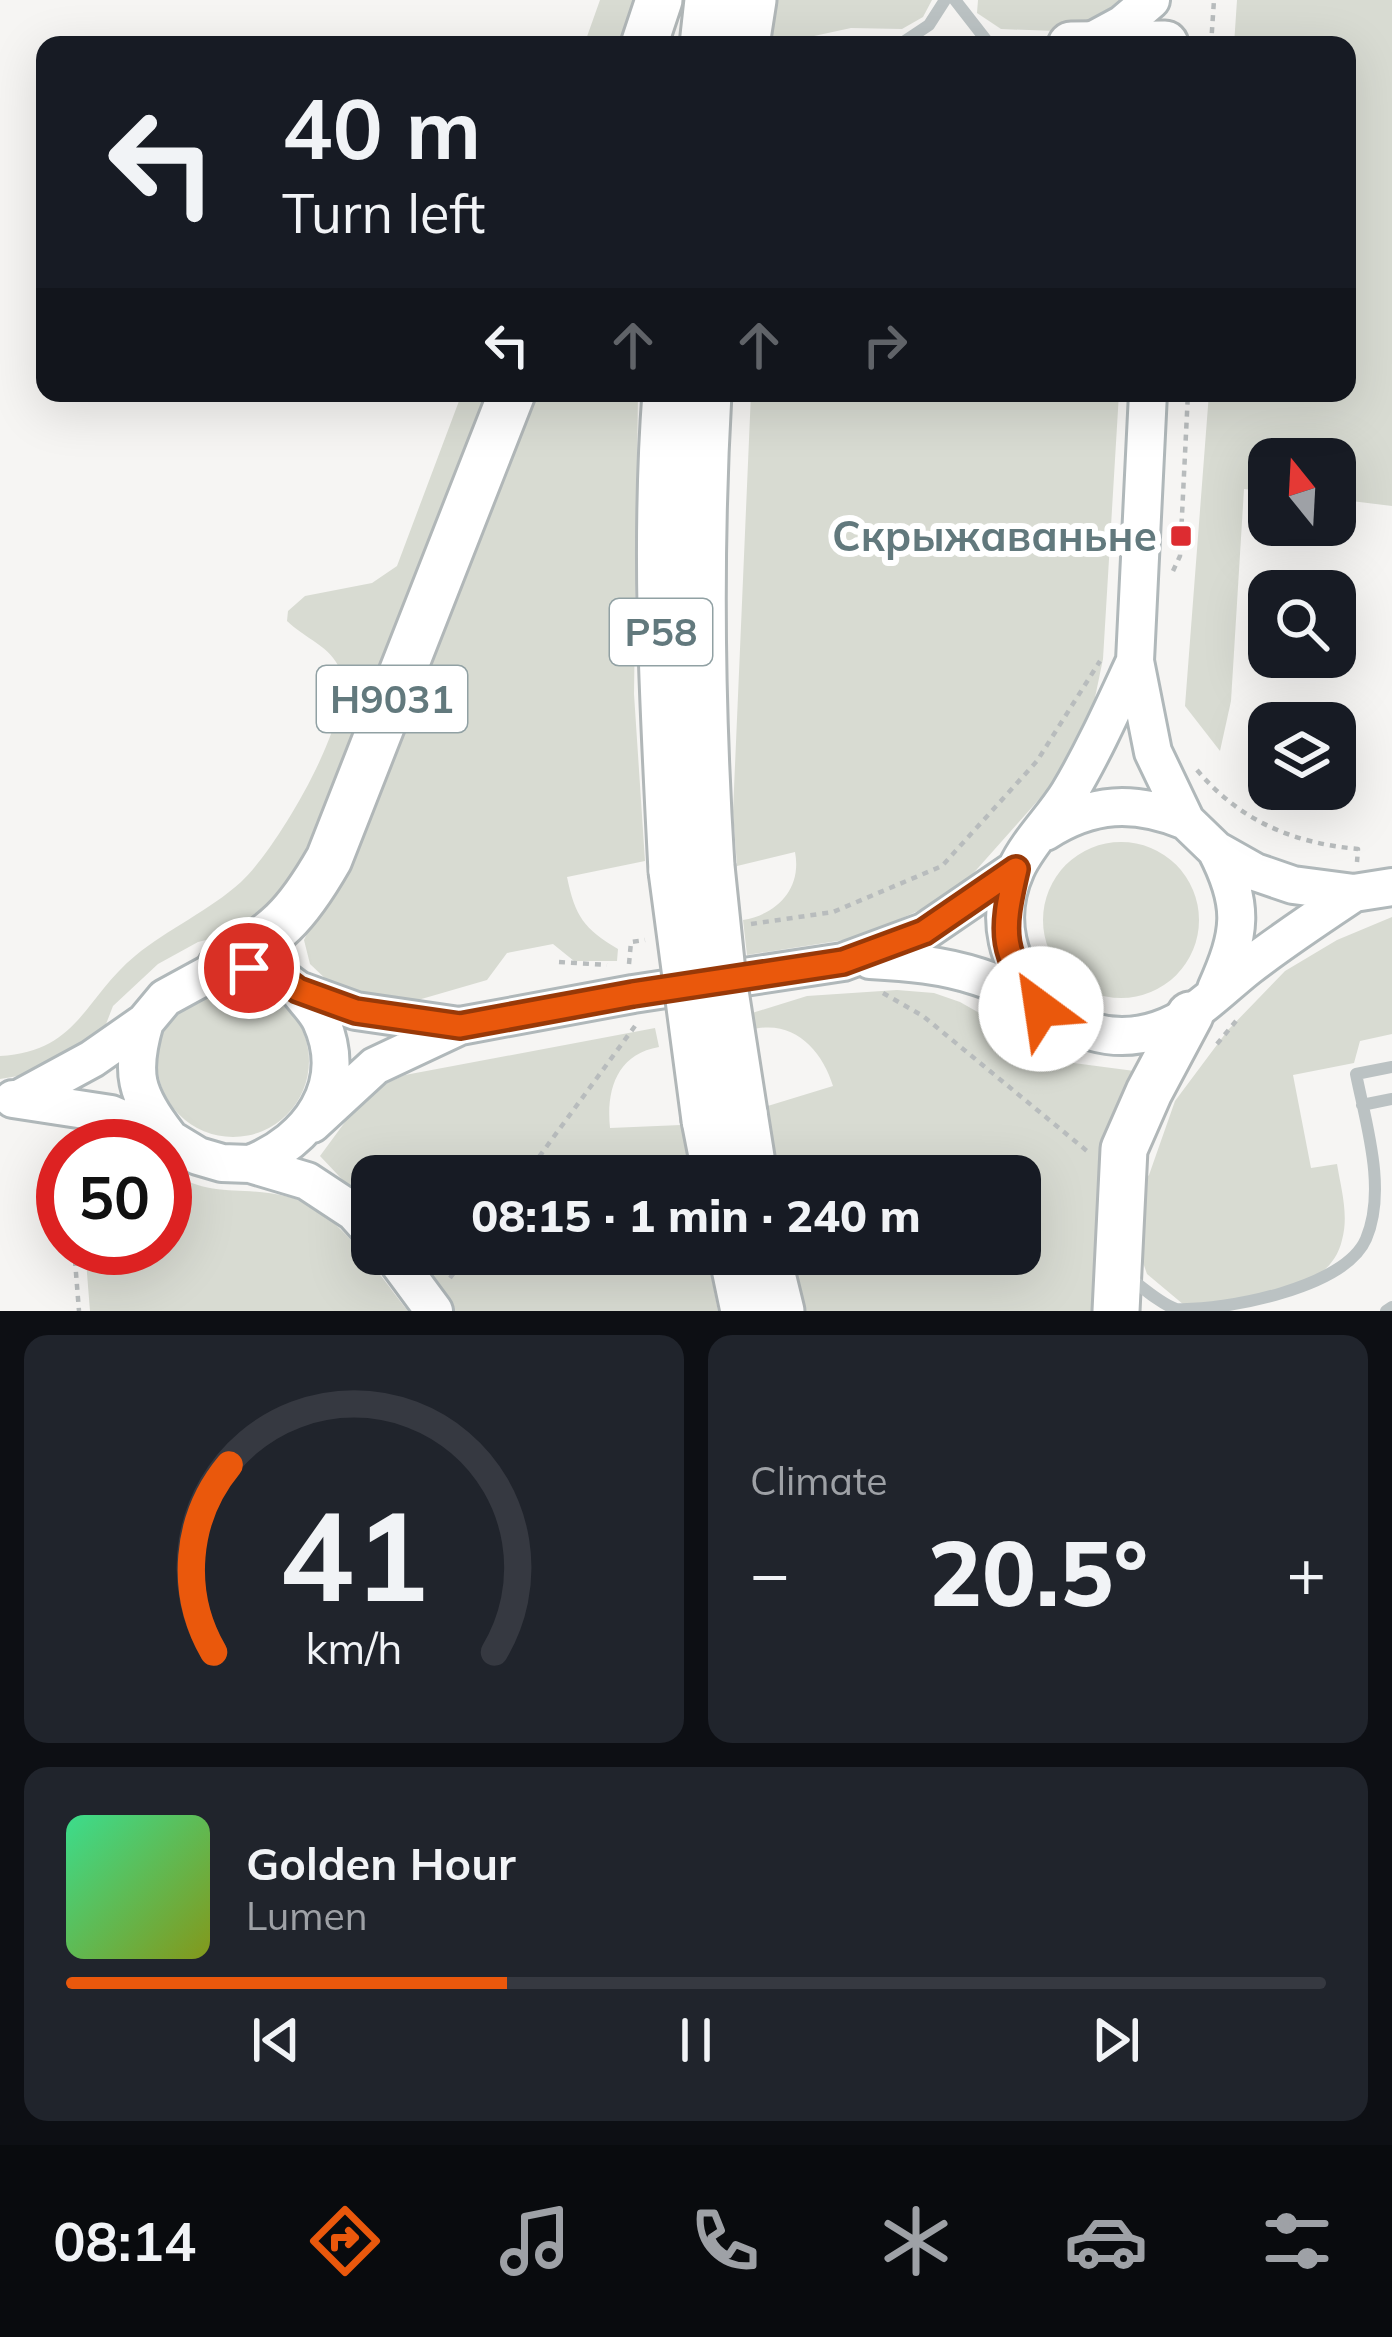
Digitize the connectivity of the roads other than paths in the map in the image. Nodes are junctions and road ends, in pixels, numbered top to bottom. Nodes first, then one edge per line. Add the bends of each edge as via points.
1 (658, 0) edge
2 (708, 0) edge
3 (753, 0) edge
4 (945, 0) edge
5 (955, 0) edge
6 (1150, 0) edge
7 (1168, 0) edge
8 (647, 36) edge
9 (704, 36) edge
10 (747, 36) edge
11 (912, 36) edge
12 (983, 36) edge
13 (1102, 36) edge
14 (1166, 36) edge
15 (508, 402) edge
16 (666, 402) edge
17 (708, 402) edge
18 (1148, 402) edge
19 (1135, 661) junction
20 (1186, 821) junction
21 (1037, 838) junction
22 (1216, 850) junction
23 (692, 869) junction
24 (1016, 869) junction
25 (1392, 887) edge
26 (1354, 893) junction
27 (848, 960) junction
28 (220, 968) junction
29 (298, 990) junction
30 (1203, 1004) junction
31 (1041, 1009) junction
32 (145, 1022) junction
33 (460, 1026) junction
34 (1392, 1066) edge
35 (11, 1099) edge
36 (1392, 1100) edge
37 (1362, 1105) junction
38 (725, 1116) junction
39 (123, 1119) edge
40 (154, 1119) edge
41 (312, 1124) junction
42 (192, 1152) edge
43 (719, 1155) edge
44 (744, 1155) edge
45 (250, 1164) junction
46 (351, 1210) edge
47 (415, 1275) edge
48 (736, 1275) edge
49 (772, 1275) edge
50 (1116, 1289) edge
51 (440, 1297) edge
52 (744, 1311) edge
53 (781, 1311) edge

1 - 8 highway
2 - 9 highway
3 - 10 highway
4 - 11 lane
5 - 12 lane
6 - 13 main road
7 - 14 main road
15 - 28 highway, Н9031 via 328,859 302,907
16 - 23 highway, Р58 via 662,666
17 - 23 highway, Р58
18 - 19 main road
19 - 20 main road via 1153,752
19 - 21 main road via 1076,780
20 - 21 main road via 1153,807 1104,805
20 - 22 main road
21 - 24 main road
22 - 26 main road via 1293,885
22 - 30 main road via 1238,909 1235,946
23 - 38 highway, Р58, bridge
24 - 27 main road via 924,932
24 - 31 main road via 1006,947
25 - 26 main road
26 - 30 main road
27 - 31 main road via 920,962 983,978
27 - 33 main road
28 - 29 main road via 279,976
28 - 32 main road, Н9031 via 165,998
29 - 33 main road via 356,1011
29 - 41 main road via 320,1020 329,1053
30 - 31 main road via 1159,1030 1123,1037 1082,1031
30 - 50 highway via 1124,1149
32 - 35 main road, Н9031
32 - 40 main road via 136,1080
33 - 41 main road via 375,1066
34 - 37 lane via 1357,1074
35 - 39 main road, Н9031
36 - 37 lane
37 - 50 lane via 1373,1215 1366,1242 1315,1288 1218,1310 1176,1309
38 - 43 highway, Р58
38 - 44 highway, Р58
41 - 45 main road
42 - 45 main road, Н9031
45 - 46 main road, Н9031 via 307,1181
47 - 51 main road
48 - 52 highway
49 - 53 highway

